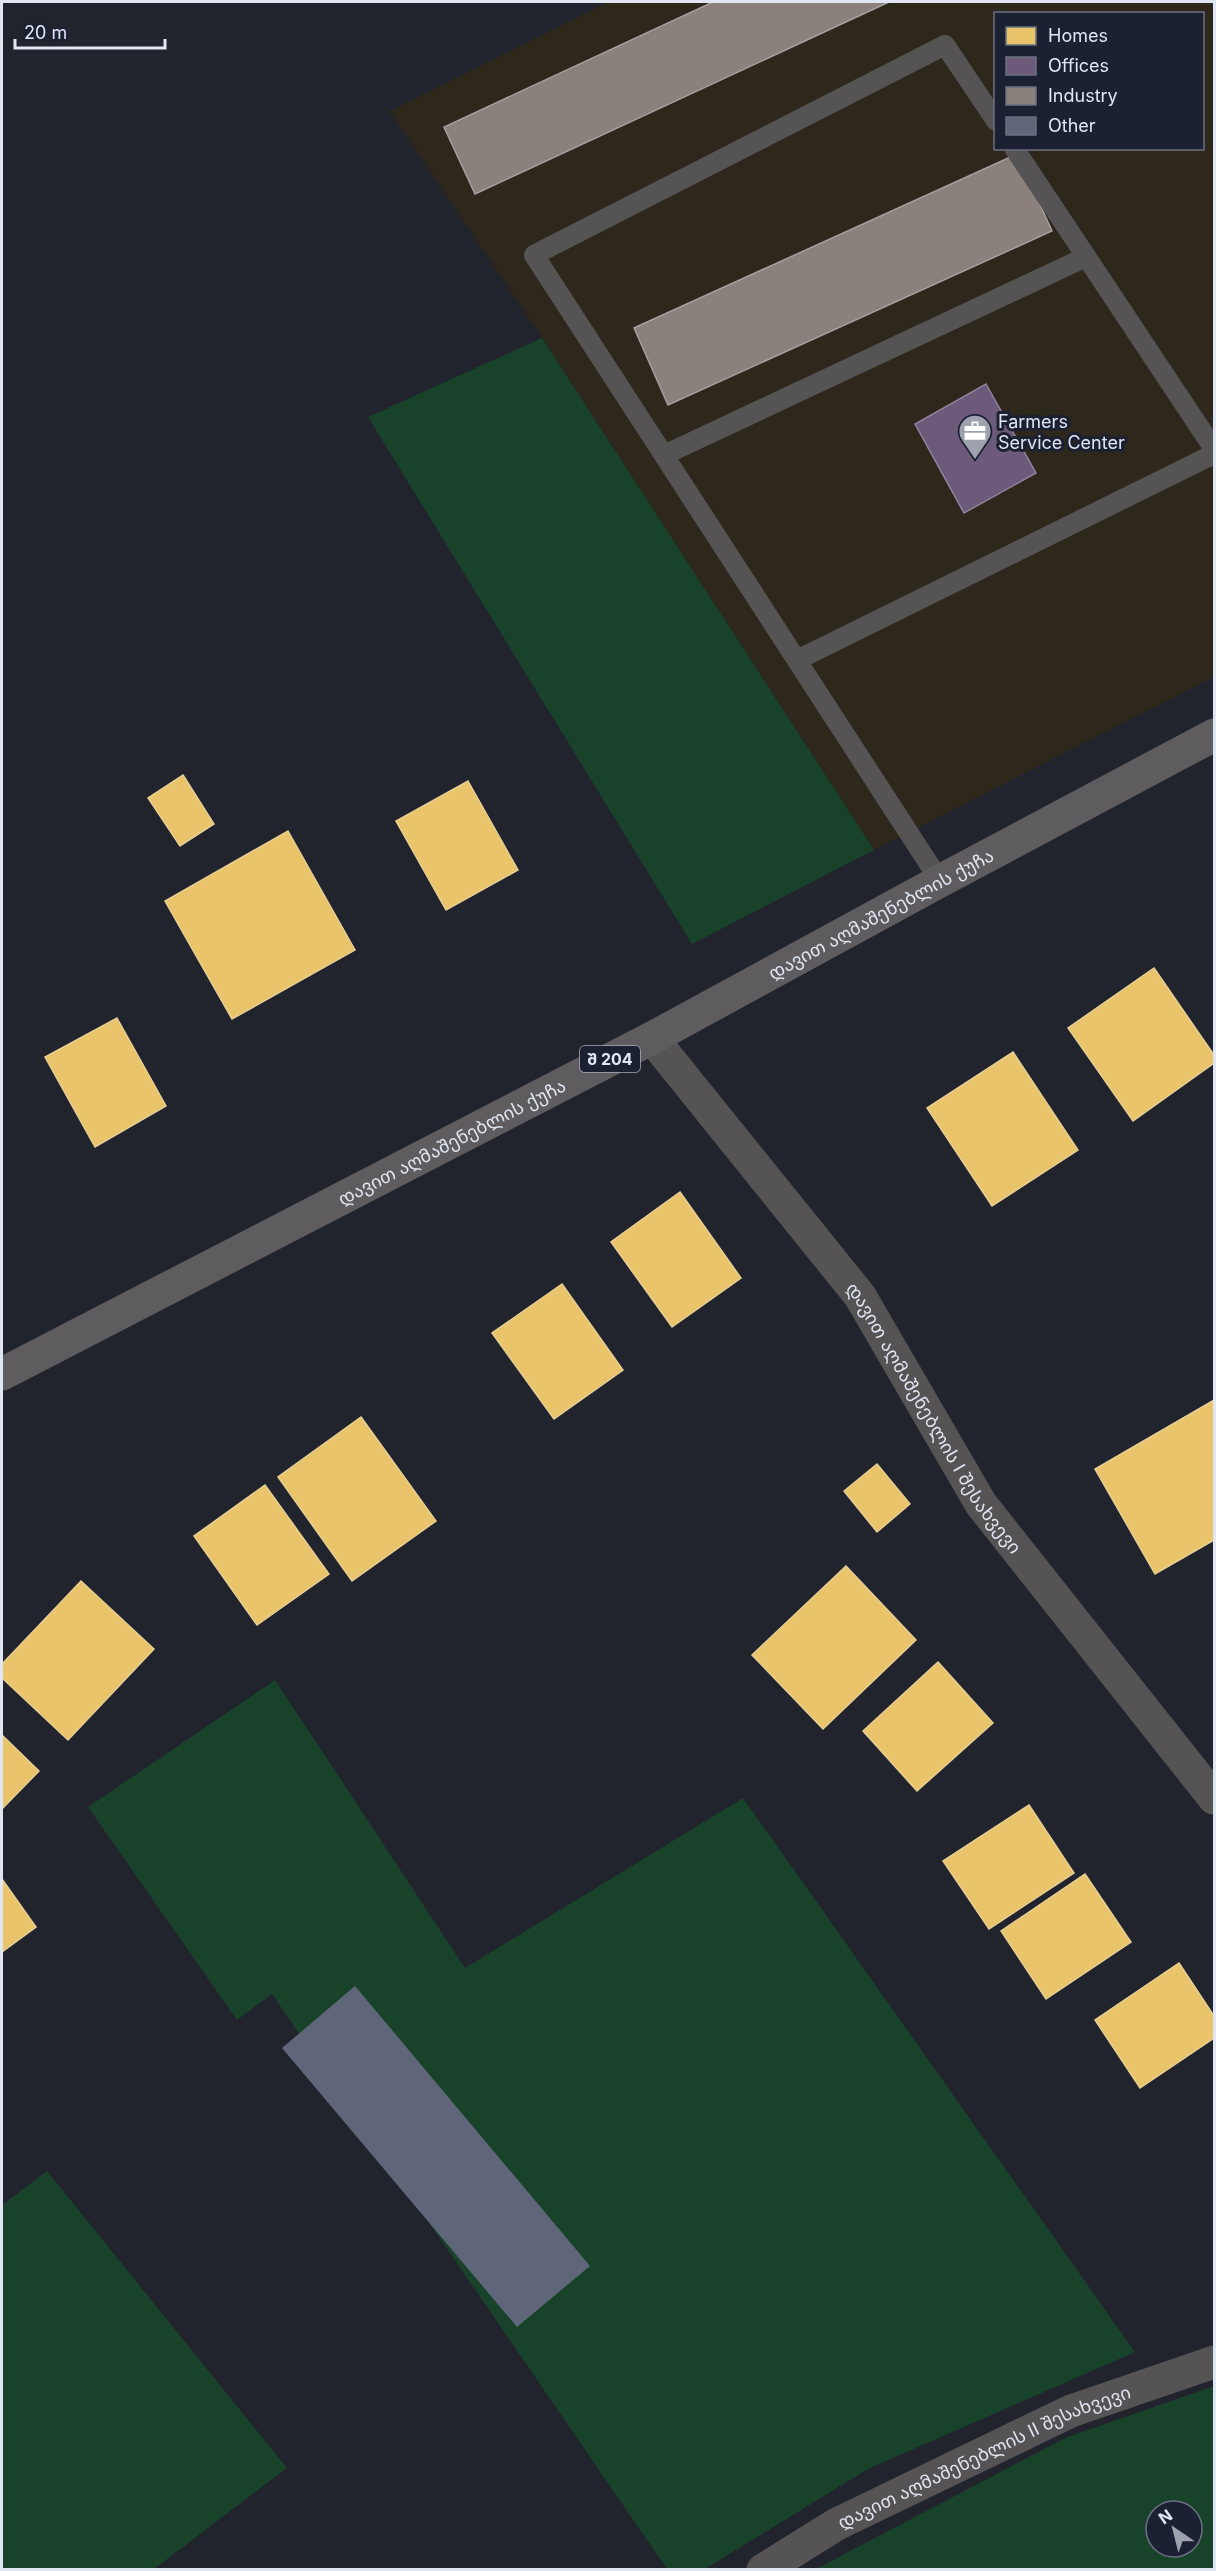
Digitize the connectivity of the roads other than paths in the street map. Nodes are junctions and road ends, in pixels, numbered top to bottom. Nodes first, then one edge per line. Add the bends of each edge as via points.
1 (994, 118) edge
2 (1015, 150) edge
3 (1086, 257) junction
4 (1215, 452) edge
5 (664, 455) junction
6 (797, 660) junction
7 (1215, 735) edge
8 (940, 880) junction
9 (652, 1038) junction
10 (2, 1374) edge
11 (1215, 1798) edge
12 (1215, 2362) edge
13 (764, 2570) edge

1 - 5 lane via 945,45 534,255
2 - 3 lane
3 - 4 lane
3 - 5 lane
4 - 6 lane
5 - 6 lane
6 - 8 lane
7 - 8 main road, დავით აღმაშენებლის ქუჩა / შ 204
8 - 9 main road, დავით აღმაშენებლის ქუჩა / შ 204
9 - 10 main road, დავით აღმაშენებლის ქუჩა / შ 204
9 - 11 street, დავით აღმაშენებლის I შესახვევი via 860,1296 981,1504
12 - 13 street, დავით აღმაშენებლის II შესახვევი via 1071,2411 837,2524

